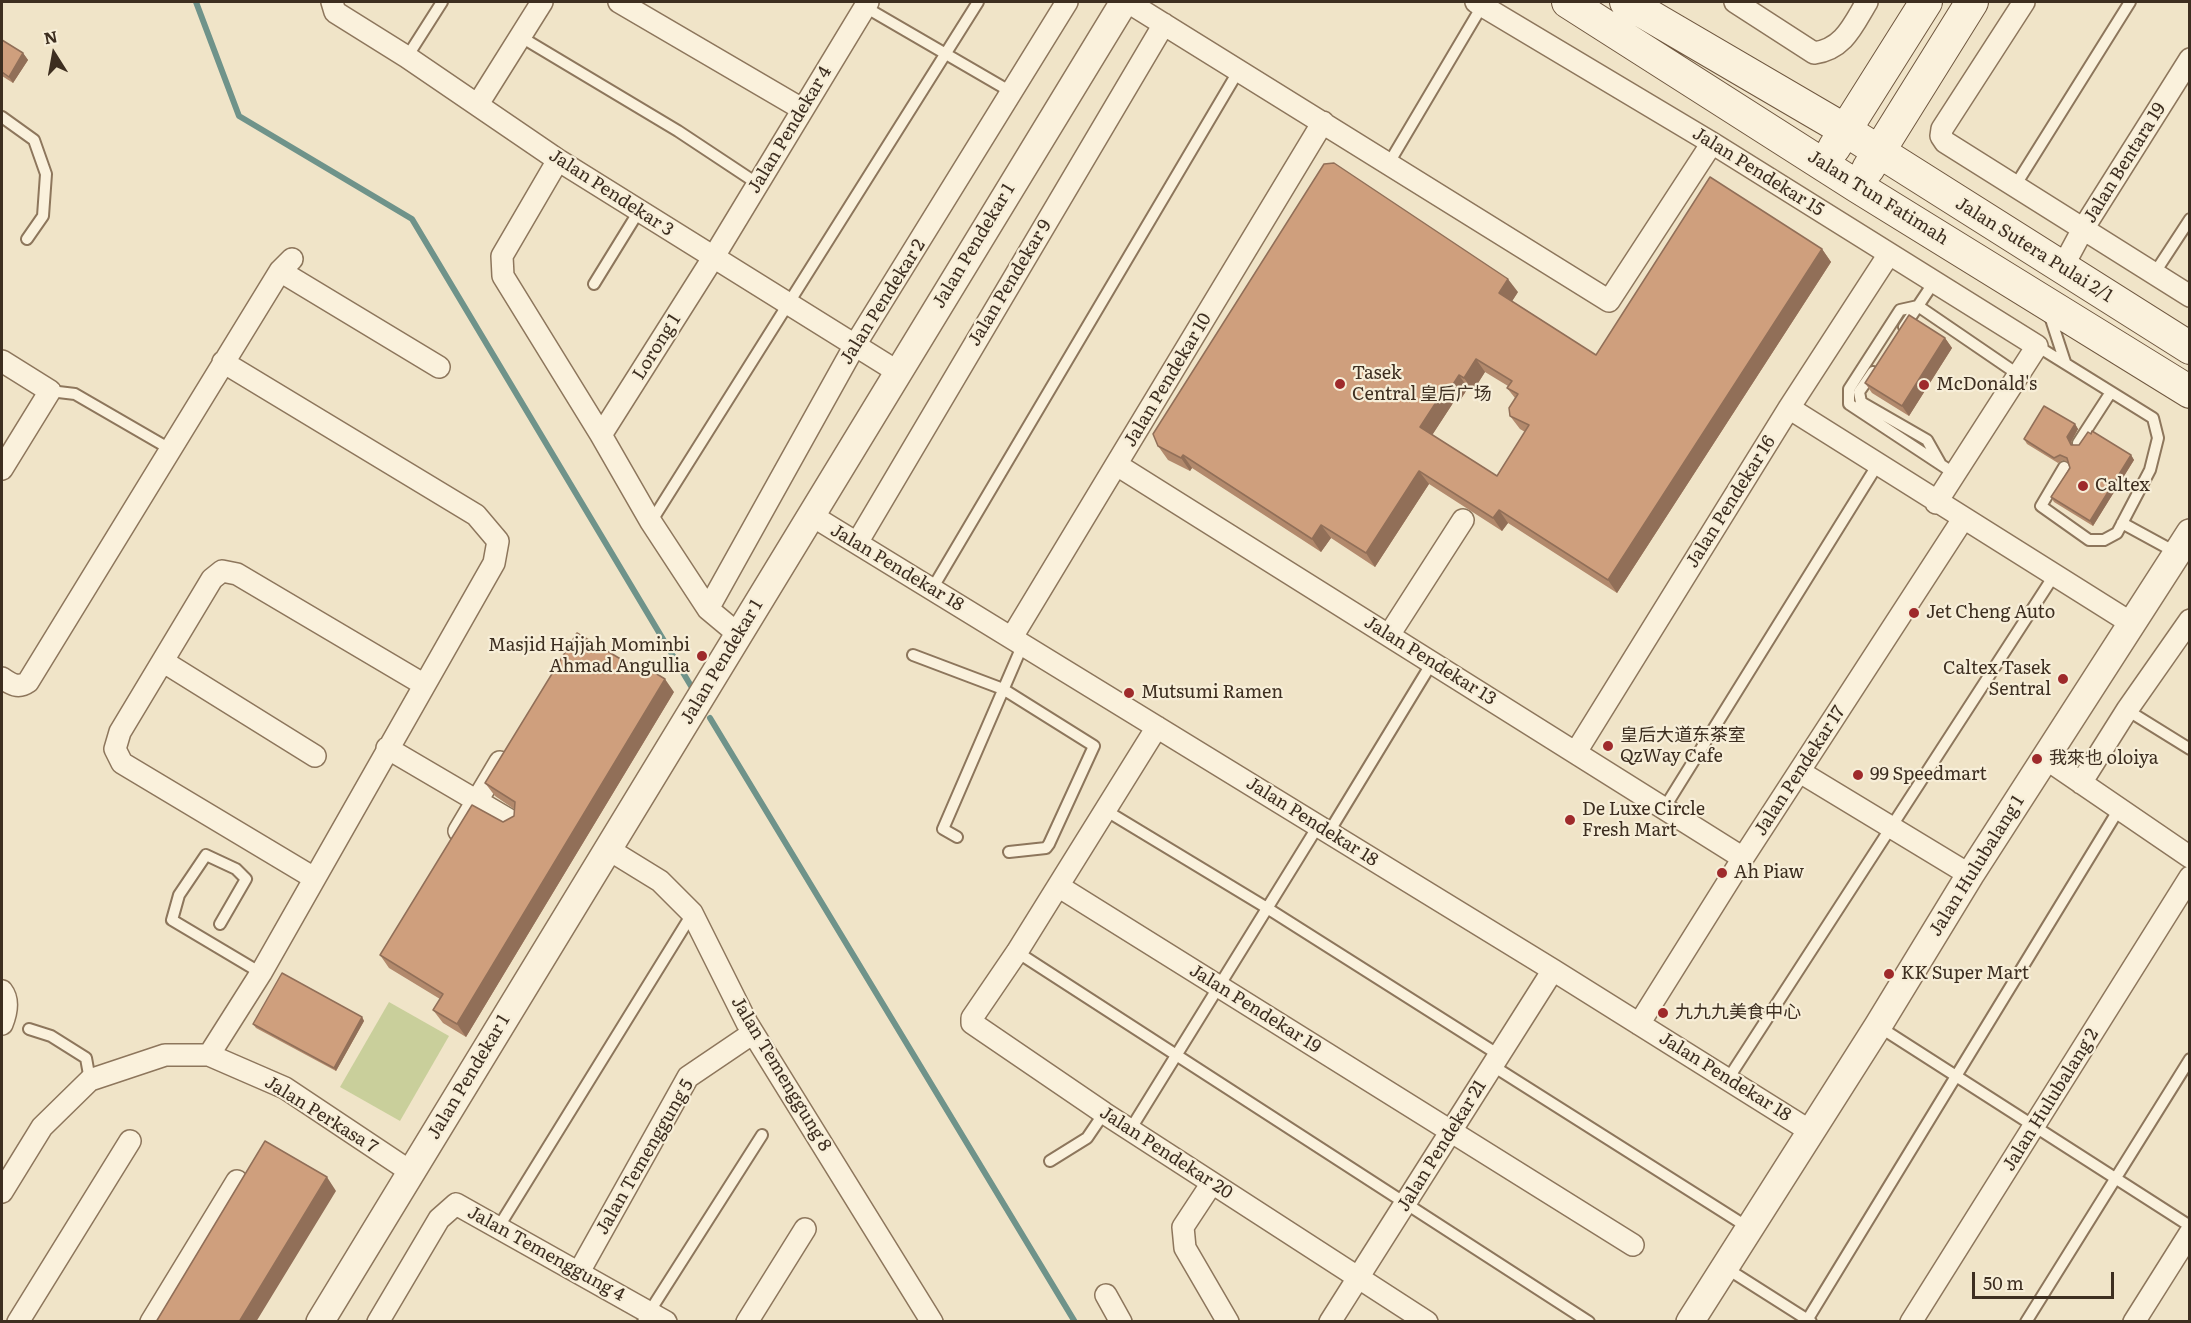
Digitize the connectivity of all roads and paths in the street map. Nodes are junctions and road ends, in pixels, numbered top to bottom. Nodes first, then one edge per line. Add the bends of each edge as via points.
1 (442, 2) edge
2 (542, 2) edge
3 (619, 2) edge
4 (978, 2) edge
5 (1067, 2) edge
6 (1124, 2) edge
7 (1128, 2) edge
8 (1568, 2) edge
9 (1867, 2) edge
10 (1926, 2) edge
11 (1972, 2) edge
12 (2024, 2) edge
13 (2130, 2) edge
14 (331, 3) edge
15 (863, 3) edge
16 (1479, 4) edge
17 (1748, 5) edge
18 (1645, 6) edge
19 (1164, 24) junction
20 (521, 37) junction
21 (946, 53) junction
22 (407, 57) junction
23 (2190, 59) edge
24 (1239, 70) junction
25 (1013, 93) junction
26 (478, 104) junction
27 (802, 109) junction
28 (2, 117) edge
29 (1323, 123) junction
30 (1845, 130) junction
31 (1712, 143) junction
32 (1879, 152) junction
33 (558, 160) junction
34 (1389, 163) junction
35 (1824, 164) junction
36 (758, 184) junction
37 (2015, 186) junction
38 (1858, 187) junction
39 (639, 211) junction
40 (2190, 219) edge
41 (2083, 229) junction
42 (27, 238) dead end
43 (1889, 254) junction
44 (713, 258) junction
45 (2062, 268) junction
46 (2154, 274) junction
47 (1934, 282) junction
48 (594, 284) dead end
49 (2190, 296) edge
50 (2045, 303) junction
51 (789, 304) junction
52 (1918, 306) junction
53 (855, 345) junction
54 (2037, 346) junction
55 (2190, 348) edge
56 (2, 361) edge
57 (223, 362) junction
58 (2065, 362) junction
59 (439, 367) dead end
60 (898, 372) junction
61 (2019, 375) junction
62 (50, 391) junction
63 (2111, 392) junction
64 (2190, 392) edge
65 (1789, 408) junction
66 (601, 435) junction
67 (2078, 444) edge
68 (170, 449) junction
69 (1878, 464) junction
70 (1117, 465) junction
71 (2064, 467) dead end
72 (2, 469) edge
73 (1948, 470) junction
74 (1936, 503) junction
75 (811, 515) junction
76 (1963, 519) junction
77 (1463, 520) edge
78 (651, 522) junction
79 (2122, 523) junction
80 (857, 543) junction
81 (2183, 543) edge
82 (2055, 574) junction
83 (932, 588) junction
84 (708, 609) junction
85 (2131, 623) junction
86 (2186, 633) edge
87 (738, 634) junction
88 (1389, 635) junction
89 (1018, 641) junction
90 (912, 655) dead end
91 (1432, 661) junction
92 (164, 662) junction
93 (2, 678) edge
94 (423, 684) junction
95 (1003, 689) junction
96 (2127, 710) junction
97 (1157, 727) junction
98 (513, 742) edge
99 (387, 748) junction
100 (2190, 749) edge
101 (1576, 752) junction
102 (315, 756) dead end
103 (2045, 758) junction
104 (1800, 772) junction
105 (2081, 783) junction
106 (477, 801) junction
107 (1665, 807) junction
108 (2119, 809) junction
109 (1105, 810) junction
110 (513, 822) edge
111 (1891, 826) junction
112 (1324, 829) junction
113 (957, 837) dead end
114 (608, 849) junction
115 (447, 850) edge
116 (1009, 852) dead end
117 (2190, 857) edge
118 (1743, 858) junction
119 (1970, 874) junction
120 (2190, 877) edge
121 (314, 878) junction
122 (1058, 886) junction
123 (1267, 908) junction
124 (692, 913) junction
125 (220, 924) dead end
126 (1017, 952) junction
127 (1554, 970) junction
128 (261, 973) junction
129 (1218, 986) junction
130 (2, 991) edge
131 (2, 1024) edge
132 (1639, 1024) junction
133 (1878, 1026) junction
134 (29, 1029) dead end
135 (753, 1033) junction
136 (1176, 1054) junction
137 (209, 1055) junction
138 (2190, 1059) edge
139 (1496, 1061) junction
140 (1958, 1076) junction
141 (1728, 1079) junction
142 (90, 1080) junction
143 (1104, 1113) junction
144 (2034, 1127) junction
145 (1130, 1130) junction
146 (1810, 1131) junction
147 (1451, 1132) junction
148 (762, 1135) dead end
149 (130, 1141) dead end
150 (1050, 1161) dead end
151 (411, 1172) junction
152 (2114, 1179) junction
153 (237, 1181) dead end
154 (1212, 1183) junction
155 (2, 1192) edge
156 (1405, 1205) junction
157 (2190, 1226) edge
158 (498, 1228) junction
159 (1750, 1228) junction
160 (806, 1229) dead end
161 (2190, 1233) edge
162 (1633, 1245) dead end
163 (1726, 1268) junction
164 (579, 1272) junction
165 (1359, 1277) junction
166 (1106, 1296) dead end
167 (652, 1318) edge
168 (932, 1321) edge
169 (1808, 1321) edge
170 (18, 1322) edge
171 (151, 1322) edge
172 (320, 1322) edge
173 (378, 1322) edge
174 (747, 1322) edge
175 (1121, 1322) edge
176 (1228, 1322) edge
177 (1330, 1322) edge
178 (1427, 1322) edge
179 (1589, 1322) edge
180 (1690, 1322) edge
181 (1911, 1322) edge
182 (2026, 1322) edge
183 (2134, 1322) edge

1 - 22 lane
2 - 20 street
3 - 27 street
4 - 21 lane
5 - 25 street, Jalan Pendekar 2
6 - 60 street, Jalan Pendekar 1
7 - 19 street
8 - 35 main road, Jalan Tun Fatimah
9 - 17 street via 1845,37 1829,51 1814,53
10 - 30 main road
11 - 32 main road
12 - 37 street via 1941,136
13 - 37 lane
14 - 22 street, Jalan Pendekar 3 via 335,12
15 - 21 lane
15 - 27 street, Jalan Pendekar 4
16 - 31 street, Jalan Pendekar 15
16 - 34 lane
18 - 30 main road
19 - 24 street
19 - 80 street, Jalan Pendekar 9
20 - 26 street
20 - 36 lane
21 - 25 lane
21 - 51 lane
22 - 26 street, Jalan Pendekar 3
23 - 41 street, Jalan Bentara 19
24 - 29 street
24 - 83 lane
25 - 53 street, Jalan Pendekar 2
26 - 33 street, Jalan Pendekar 3
27 - 36 street, Jalan Pendekar 4
28 - 42 lane via 34,140 46,174 43,216
29 - 34 street
29 - 70 street, Jalan Pendekar 10
30 - 32 main road
30 - 35 main road
31 - 34 street via 1609,301
31 - 43 street, Jalan Pendekar 15
32 - 38 main road
32 - 45 main road, Jalan Sutera Pulai 2/1
33 - 39 street, Jalan Pendekar 3
33 - 66 street via 502,256 501,265 503,276
35 - 38 main road, Jalan Tun Fatimah
36 - 44 street, Jalan Pendekar 4
37 - 41 street
38 - 50 main road, Jalan Tun Fatimah
39 - 44 street, Jalan Pendekar 3
39 - 48 lane
40 - 46 lane
41 - 45 street, Jalan Bentara 19
41 - 46 street
43 - 47 street, Jalan Pendekar 15
43 - 65 street, Jalan Pendekar 16
44 - 51 street, Jalan Pendekar 3
44 - 66 street, Lorong 1
45 - 55 main road, Jalan Sutera Pulai 2/1
46 - 49 street
47 - 52 lane
47 - 54 street, Jalan Pendekar 15
50 - 58 lane
50 - 64 main road, Jalan Tun Fatimah
51 - 53 street, Jalan Pendekar 3
51 - 78 lane
52 - 61 lane
52 - 73 lane via 1900,310 1848,389 1849,404
53 - 60 street, Jalan Pendekar 3
53 - 84 street, Jalan Pendekar 2
54 - 58 lane
54 - 61 street
56 - 62 street
57 - 59 street via 286,265
57 - 68 street
57 - 94 street via 476,515 498,542 494,563
58 - 63 lane
60 - 75 street, Jalan Pendekar 1
61 - 73 street
62 - 68 lane via 75,394
62 - 72 street
63 - 67 lane
63 - 79 lane via 2154,418 2158,438 2150,470
65 - 69 street
65 - 101 street, Jalan Pendekar 16
66 - 78 street
68 - 93 street via 28,681 14,686
69 - 74 street
69 - 107 lane
70 - 88 street, Jalan Pendekar 13
70 - 89 street, Jalan Pendekar 10
71 - 79 lane via 2041,506 2089,540 2104,540 2117,533
73 - 74 street
74 - 76 street
75 - 80 street, Jalan Pendekar 18
75 - 87 street, Jalan Pendekar 1
76 - 82 street
76 - 104 street, Jalan Pendekar 17
77 - 88 street
78 - 84 street
79 - 81 lane
80 - 83 street, Jalan Pendekar 18
81 - 85 street, Jalan Hulubalang 1
82 - 85 street
82 - 111 lane
83 - 89 street, Jalan Pendekar 18
84 - 87 street
85 - 103 street, Jalan Hulubalang 1
86 - 96 street
87 - 114 street, Jalan Pendekar 1
88 - 91 street, Jalan Pendekar 13
89 - 95 lane
89 - 97 street, Jalan Pendekar 18
90 - 95 lane
91 - 101 street, Jalan Pendekar 13
91 - 112 lane
92 - 94 street via 212,579 222,571 237,574
92 - 102 street
92 - 121 street via 120,732 115,750 122,763
94 - 99 street
95 - 113 lane via 943,829
95 - 116 lane via 1094,748 1046,848
96 - 100 lane
96 - 105 street
97 - 109 street
97 - 112 street, Jalan Pendekar 18
98 - 106 street
99 - 106 street
99 - 121 street
101 - 107 street, Jalan Pendekar 13
103 - 105 street
103 - 119 street, Jalan Hulubalang 1
104 - 111 street
104 - 118 street, Jalan Pendekar 17
105 - 108 street
106 - 110 street
106 - 115 street
107 - 118 street, Jalan Pendekar 13
108 - 117 street
108 - 140 lane
109 - 122 street
109 - 123 lane
111 - 119 street
111 - 141 lane
112 - 123 lane
112 - 127 street, Jalan Pendekar 18
114 - 124 street, Jalan Temenggung 8 via 660,881
114 - 151 street, Jalan Pendekar 1
118 - 132 street, Jalan Pendekar 17
119 - 133 street, Jalan Hulubalang 1
120 - 144 street, Jalan Hulubalang 2
121 - 128 street
122 - 126 street
122 - 129 street, Jalan Pendekar 19
123 - 129 lane
123 - 139 lane
124 - 135 street, Jalan Temenggung 8
124 - 158 lane
125 - 128 lane via 246,879 236,869 206,855 179,895 172,920
126 - 136 lane
126 - 143 street, Jalan Pendekar 20 via 972,1018 974,1027
127 - 132 street, Jalan Pendekar 18
127 - 139 street, Jalan Pendekar 21
128 - 137 street
129 - 136 lane
129 - 147 street, Jalan Pendekar 19
130 - 131 street via 6,1012
132 - 141 street, Jalan Pendekar 18
133 - 140 lane
133 - 146 street, Jalan Hulubalang 1
134 - 142 lane via 51,1035 86,1058
135 - 164 street, Jalan Temenggung 5 via 688,1077
135 - 168 street, Jalan Temenggung 8
136 - 145 lane
136 - 156 lane
137 - 142 street, Jalan Perkasa 7 via 165,1054
137 - 151 street, Jalan Perkasa 7 via 285,1088
138 - 152 lane
139 - 147 street, Jalan Pendekar 21
139 - 159 lane
140 - 144 lane
140 - 169 lane
141 - 146 street, Jalan Pendekar 18
142 - 155 street, Jalan Perkasa 7 via 42,1127
143 - 145 street, Jalan Pendekar 20
143 - 150 lane via 1087,1138
144 - 152 lane
144 - 181 street, Jalan Hulubalang 2
145 - 154 street, Jalan Pendekar 20
146 - 159 street, Jalan Hulubalang 1
147 - 156 street, Jalan Pendekar 21
147 - 162 street, Jalan Pendekar 19
148 - 167 lane
149 - 170 street
151 - 172 street, Jalan Pendekar 1
152 - 157 lane
152 - 182 lane
153 - 171 street
154 - 165 street, Jalan Pendekar 20
154 - 176 street via 1183,1227 1185,1248
156 - 165 street, Jalan Pendekar 21
156 - 179 lane
158 - 164 street, Jalan Temenggung 4
158 - 173 street, Jalan Temenggung 4 via 456,1204 439,1219
159 - 163 street, Jalan Hulubalang 1
160 - 174 street
161 - 183 street
163 - 169 lane
163 - 180 street, Jalan Hulubalang 1
164 - 167 street, Jalan Temenggung 4
165 - 177 street, Jalan Pendekar 21
165 - 178 street, Jalan Pendekar 20
166 - 175 street

